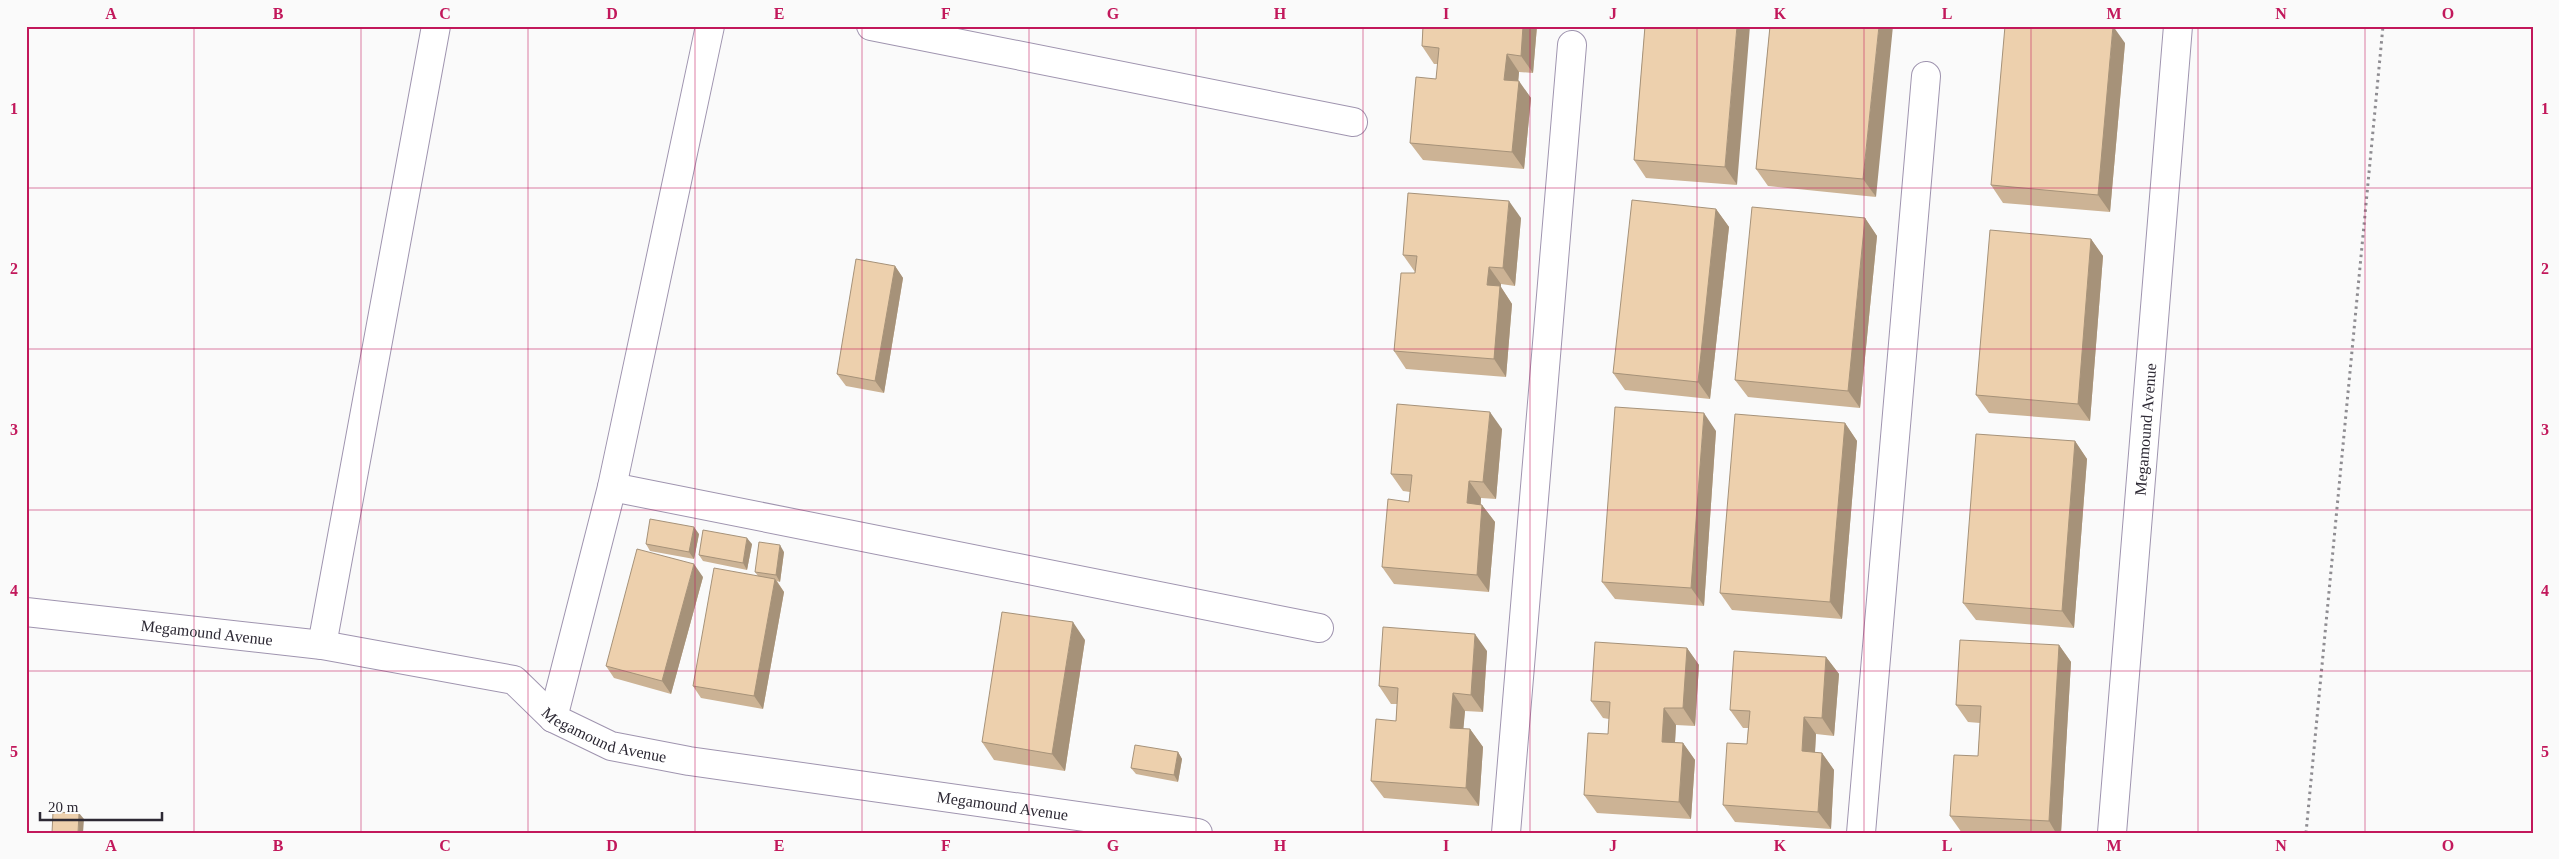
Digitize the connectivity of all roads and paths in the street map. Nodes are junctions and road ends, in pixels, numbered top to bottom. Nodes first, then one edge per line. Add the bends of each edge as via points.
1 (436, 26) edge
2 (710, 26) edge
3 (871, 26) edge
4 (2178, 26) edge
5 (2383, 26) edge
6 (1572, 45) dead end
7 (1926, 76) dead end
8 (1353, 122) dead end
9 (612, 487) junction
10 (26, 612) edge
11 (1319, 628) dead end
12 (322, 645) junction
13 (553, 718) junction
14 (1198, 833) edge
15 (1506, 833) edge
16 (1861, 833) edge
17 (2112, 833) edge
18 (2306, 833) edge

1 - 12 street
2 - 9 street
3 - 8 street
4 - 17 street, Megamound Avenue
5 - 18 path
6 - 15 street
7 - 16 street
9 - 11 street
9 - 13 street
10 - 12 street, Megamound Avenue
12 - 13 street, Megamound Avenue via 514,680
13 - 14 street, Megamound Avenue via 611,746 689,761

